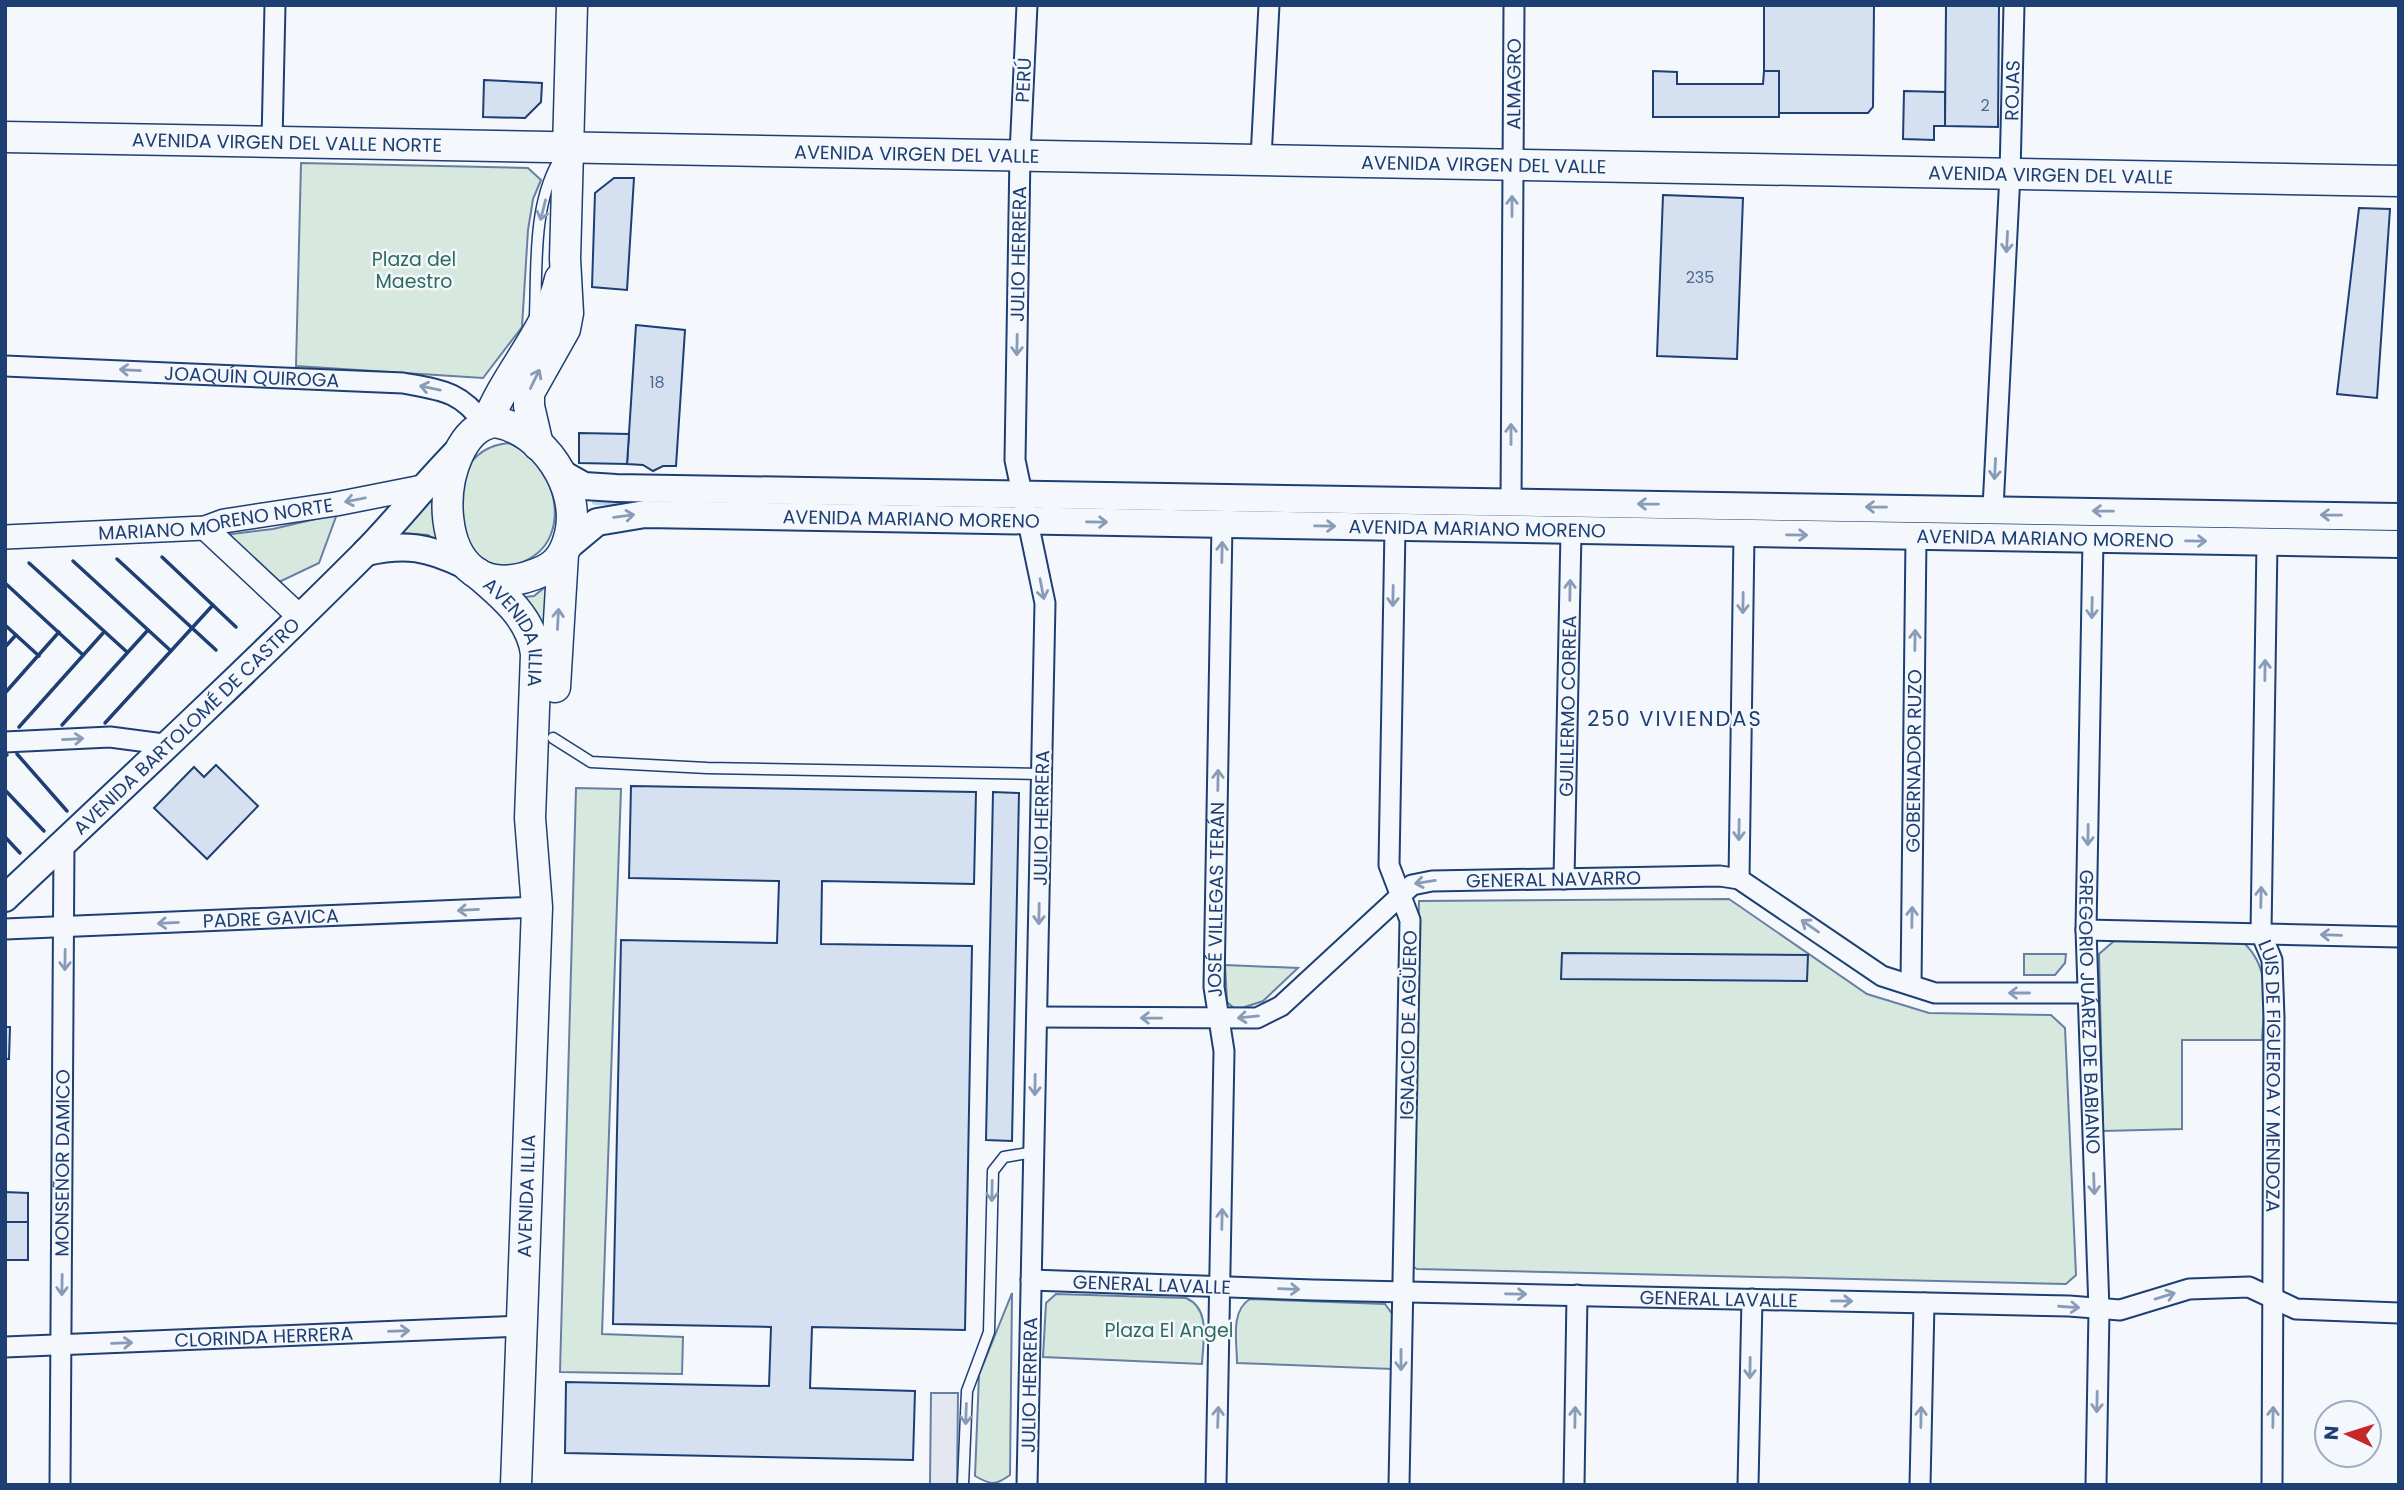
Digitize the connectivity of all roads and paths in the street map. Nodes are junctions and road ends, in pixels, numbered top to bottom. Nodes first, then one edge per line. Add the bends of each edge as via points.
1 (275, 5) edge
2 (572, 5) edge
3 (1027, 5) edge
4 (1269, 5) edge
5 (1514, 5) edge
6 (2014, 5) edge
7 (5, 137) edge
8 (272, 141) junction
9 (567, 147) junction
10 (1020, 154) junction
11 (1261, 158) junction
12 (1512, 164) junction
13 (2010, 174) junction
14 (2399, 181) edge
15 (565, 258) junction
16 (534, 336) junction
17 (5, 366) edge
18 (479, 430) junction
19 (538, 445) junction
20 (561, 473) junction
21 (422, 487) junction
22 (1021, 493) junction
23 (1511, 502) junction
24 (1993, 508) junction
25 (2399, 517) edge
26 (1029, 522) junction
27 (1222, 524) junction
28 (205, 528) junction
29 (1395, 528) junction
30 (1571, 532) junction
31 (1744, 535) junction
32 (5, 537) edge
33 (1916, 537) junction
34 (2093, 540) junction
35 (2267, 542) junction
36 (2399, 544) edge
37 (565, 551) junction
38 (366, 552) junction
39 (471, 569) junction
40 (300, 617) junction
41 (553, 738) junction
42 (5, 742) edge
43 (171, 745) junction
44 (1041, 774) junction
45 (64, 843) junction
46 (1564, 879) junction
47 (1739, 879) junction
48 (1400, 896) junction
49 (5, 898) edge
50 (537, 906) junction
51 (66, 928) junction
52 (5, 929) edge
53 (2086, 930) junction
54 (2261, 933) junction
55 (2399, 937) edge
56 (1911, 985) junction
57 (2087, 993) junction
58 (1037, 1017) junction
59 (1219, 1019) junction
60 (1034, 1152) junction
61 (1031, 1280) junction
62 (1220, 1288) junction
63 (1401, 1291) junction
64 (1577, 1295) junction
65 (1752, 1299) junction
66 (2275, 1300) junction
67 (1924, 1303) junction
68 (2099, 1310) junction
69 (2399, 1313) edge
70 (522, 1326) junction
71 (61, 1345) junction
72 (5, 1347) edge
73 (60, 1485) edge
74 (516, 1485) edge
75 (963, 1485) edge
76 (1027, 1485) edge
77 (1216, 1485) edge
78 (1399, 1485) edge
79 (1574, 1485) edge
80 (1748, 1485) edge
81 (1920, 1485) edge
82 (2096, 1485) edge
83 (2272, 1485) edge

1 - 8 street
2 - 9 main road
3 - 10 street, PERÚ
4 - 11 street
5 - 12 street, ALMAGRO
6 - 13 street, ROJAS
7 - 8 main road, AVENIDA VIRGEN DEL VALLE NORTE
8 - 9 main road, AVENIDA VIRGEN DEL VALLE NORTE
9 - 10 main road, AVENIDA VIRGEN DEL VALLE
9 - 15 main road
9 -> 16 lane via 552,172 539,225
10 - 11 main road, AVENIDA VIRGEN DEL VALLE
10 -> 22 street, JULIO HERRERA via 1015,460
11 - 12 main road, AVENIDA VIRGEN DEL VALLE
12 - 13 main road, AVENIDA VIRGEN DEL VALLE
23 -> 12 street
13 - 14 main road, AVENIDA VIRGEN DEL VALLE
13 -> 24 street
15 - 16 main road via 557,293
19 -> 15 main road via 529,393 565,329
16 - 18 main road
18 -> 17 street, JOAQUÍN QUIROGA via 470,404 449,392 403,383
18 - 19 main road via 508,425
18 - 21 main road, AVENIDA BARTOLOMÉ DE CASTRO
18 - 39 main road via 455,466 447,501 449,533
19 - 20 main road
20 - 22 main road, AVENIDA MARIANO MORENO via 584,486 615,488
20 - 37 main road via 572,502
21 -> 28 street, MARIANO MORENO NORTE
21 - 38 main road, AVENIDA BARTOLOMÉ DE CASTRO
22 - 23 main road, AVENIDA MARIANO MORENO
22 - 26 street, JULIO HERRERA
24 -> 23 main road, AVENIDA MARIANO MORENO
25 -> 24 main road, AVENIDA MARIANO MORENO
26 -> 27 main road, AVENIDA MARIANO MORENO
37 -> 26 main road, AVENIDA MARIANO MORENO via 597,522 627,514
26 -> 44 street, JULIO HERRERA via 1045,603
27 -> 29 main road, AVENIDA MARIANO MORENO
59 -> 27 street, JOSÉ VILLEGAS TERÁN via 1214,987
28 - 32 street, MARIANO MORENO NORTE
28 - 40 street
29 - 30 main road, AVENIDA MARIANO MORENO
29 -> 48 street, IGNACIO DE AGÜERO via 1389,865
30 - 31 main road, AVENIDA MARIANO MORENO
46 -> 30 street, GUILLERMO CORREA
31 -> 33 main road, AVENIDA MARIANO MORENO
31 -> 47 street
33 - 34 main road, AVENIDA MARIANO MORENO
56 -> 33 street, GOBERNADOR RUZO
34 -> 35 main road, AVENIDA MARIANO MORENO
34 -> 53 street, GREGORIO JUÁREZ DE BABIANO
35 - 36 main road, AVENIDA MARIANO MORENO
54 -> 35 street, LUIS DE FIGUEROA Y MENDOZA
37 - 39 main road via 551,568 518,579 499,580
41 -> 37 main road, AVENIDA ILLIA
38 - 39 main road via 420,547
38 - 40 main road, AVENIDA BARTOLOMÉ DE CASTRO
39 - 50 main road, AVENIDA ILLIA via 511,603 535,643 530,818
40 - 43 main road, AVENIDA BARTOLOMÉ DE CASTRO
41 - 44 lane via 591,762
41 - 50 main road, AVENIDA ILLIA via 549,830
42 -> 43 street via 110,737
43 - 45 main road, AVENIDA BARTOLOMÉ DE CASTRO
44 -> 58 street, JULIO HERRERA
45 - 49 main road, AVENIDA BARTOLOMÉ DE CASTRO
45 - 51 street, MONSEÑOR DAMICO
46 - 47 street, GENERAL NAVARRO
46 -> 48 street, GENERAL NAVARRO via 1432,881 1412,885
56 -> 47 street, GENERAL NAVARRO via 1882,976
48 -> 59 street, GENERAL NAVARRO via 1281,1006 1257,1018
48 - 63 street, IGNACIO DE AGÜERO via 1410,920
50 -> 51 street, PADRE GAVICA
50 - 70 main road, AVENIDA ILLIA
51 - 52 street, PADRE GAVICA
51 -> 71 street, MONSEÑOR DAMICO
53 - 54 street
53 - 57 street, GREGORIO JUÁREZ DE BABIANO
55 -> 54 street
54 - 66 street, LUIS DE FIGUEROA Y MENDOZA via 2272,960
57 -> 56 street, GENERAL NAVARRO via 1935,993
57 -> 68 street, GREGORIO JUÁREZ DE BABIANO
59 -> 58 street, GENERAL NAVARRO
58 -> 60 street, JULIO HERRERA
62 -> 59 street, JOSÉ VILLEGAS TERÁN via 1224,1051
60 - 61 street, JULIO HERRERA
60 -> 75 lane via 1004,1157 993,1171 989,1332 967,1391
61 - 62 street, GENERAL LAVALLE
61 - 76 street, JULIO HERRERA
62 -> 63 street, GENERAL LAVALLE
77 -> 62 street, JOSÉ VILLEGAS TERÁN
63 -> 64 street, GENERAL LAVALLE
63 -> 78 street, IGNACIO DE AGÜERO
64 - 65 street, GENERAL LAVALLE
79 -> 64 street
65 -> 67 street, GENERAL LAVALLE
65 -> 80 street
68 -> 66 street, GENERAL LAVALLE via 2120,1310 2189,1289 2249,1287
66 - 69 street, GENERAL LAVALLE via 2296,1309
83 -> 66 street, LUIS DE FIGUEROA Y MENDOZA
67 -> 68 street, GENERAL LAVALLE
81 -> 67 street
68 -> 82 street, GREGORIO JUÁREZ DE BABIANO
71 -> 70 street, CLORINDA HERRERA
70 - 74 main road, AVENIDA ILLIA
71 - 72 street, CLORINDA HERRERA
71 - 73 street, MONSEÑOR DAMICO

